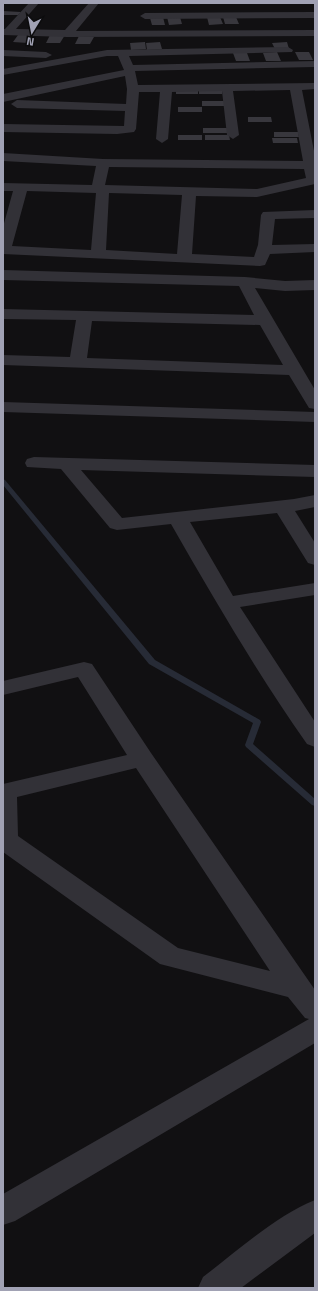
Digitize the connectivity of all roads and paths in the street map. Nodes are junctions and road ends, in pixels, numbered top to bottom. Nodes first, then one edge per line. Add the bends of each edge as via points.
1 (34, 3) edge
2 (94, 3) edge
3 (154, 3) edge
4 (315, 15) edge
5 (145, 16) junction
6 (5, 32) edge
7 (315, 33) edge
8 (67, 34) junction
9 (102, 34) junction
10 (129, 34) junction
11 (299, 50) dead end
12 (3, 53) edge
13 (122, 53) junction
14 (94, 55) junction
15 (315, 64) edge
16 (286, 65) junction
17 (130, 70) junction
18 (3, 72) edge
19 (315, 86) edge
20 (293, 87) junction
21 (227, 88) junction
22 (133, 89) junction
23 (166, 89) junction
24 (3, 98) edge
25 (3, 103) edge
26 (131, 108) junction
27 (3, 128) edge
28 (233, 135) dead end
29 (162, 139) dead end
30 (3, 157) edge
31 (103, 162) junction
32 (309, 165) junction
33 (314, 180) edge
34 (3, 187) edge
35 (21, 187) junction
36 (101, 189) junction
37 (188, 192) junction
38 (260, 192) junction
39 (315, 214) edge
40 (268, 215) junction
41 (315, 248) edge
42 (3, 250) edge
43 (264, 250) junction
44 (98, 254) junction
45 (184, 258) junction
46 (3, 275) edge
47 (245, 282) junction
48 (315, 285) edge
49 (3, 314) edge
50 (85, 316) junction
51 (265, 320) junction
52 (3, 360) edge
53 (78, 362) junction
54 (294, 370) junction
55 (315, 404) edge
56 (3, 407) edge
57 (315, 417) edge
58 (34, 463) dead end
59 (66, 464) junction
60 (315, 471) edge
61 (315, 501) edge
62 (283, 507) junction
63 (178, 519) junction
64 (315, 559) edge
65 (315, 589) edge
66 (226, 603) junction
67 (3, 688) edge
68 (315, 739) edge
69 (142, 759) junction
70 (4, 789) edge
71 (4, 842) edge
72 (297, 988) junction
73 (315, 1010) edge
74 (315, 1029) edge
75 (3, 1211) edge
76 (315, 1215) edge
77 (215, 1288) edge

1 - 6 street
2 - 8 street
3 - 5 street
4 - 5 street
5 - 10 street
6 - 8 street
7 - 10 street
8 - 9 street
9 - 10 street
9 - 14 street
11 - 13 street
12 - 14 street
13 - 14 street
13 - 17 street
14 - 18 street
15 - 16 street
16 - 17 street
16 - 20 street
17 - 22 street
17 - 24 street
19 - 20 street
20 - 21 street
20 - 32 street
21 - 23 street
21 - 28 street
22 - 23 street
22 - 26 street
23 - 29 street
25 - 26 street
26 - 27 street via 130,129
30 - 31 street
31 - 32 street
31 - 36 street
32 - 33 street
33 - 38 street
34 - 35 street
35 - 36 street
35 - 42 street
36 - 37 street
36 - 44 street
37 - 38 street
37 - 45 street
38 - 40 street
39 - 40 street
40 - 43 street
41 - 43 street
42 - 44 street
43 - 45 street via 260,262
44 - 45 street
46 - 47 street
47 - 48 street via 285,286
47 - 51 street
49 - 50 street
50 - 51 street
50 - 53 street
51 - 54 street
52 - 53 street
53 - 54 street
54 - 55 street
56 - 57 street
58 - 59 street
59 - 60 street
59 - 63 street via 117,524
61 - 62 street
62 - 63 street
62 - 64 street
63 - 66 street
65 - 66 street
66 - 68 street
67 - 69 street via 84,669
69 - 70 street
69 - 72 street
70 - 71 street
71 - 72 street via 170,957
72 - 73 street
74 - 75 street
76 - 77 street via 286,1233

